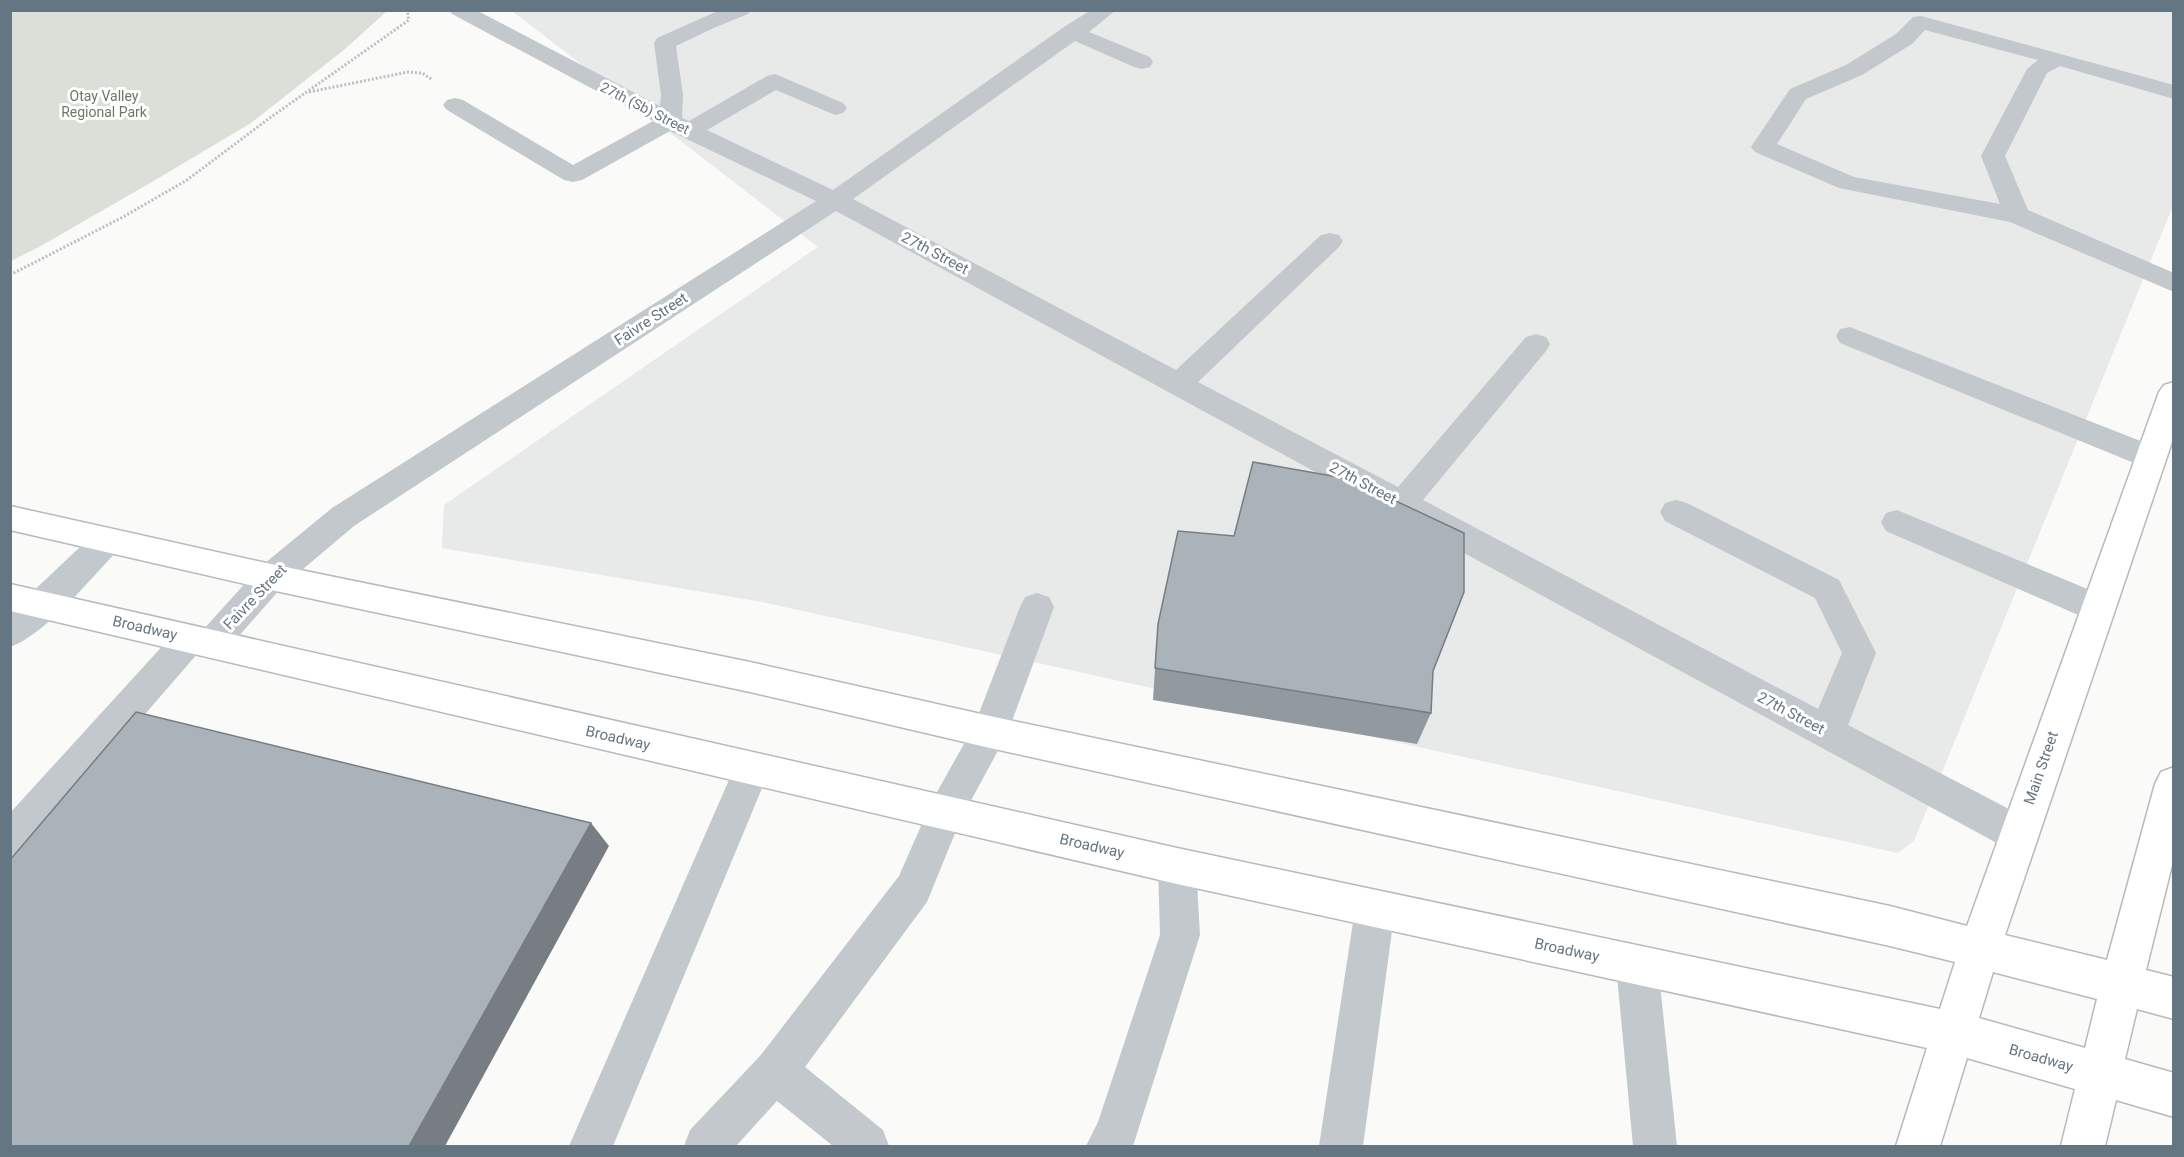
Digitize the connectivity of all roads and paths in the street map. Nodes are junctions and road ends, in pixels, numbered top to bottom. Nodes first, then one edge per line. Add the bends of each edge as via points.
1 (407, 10) edge
2 (459, 10) edge
3 (741, 10) edge
4 (1101, 11) edge
5 (1072, 33) junction
6 (2057, 58) junction
7 (1142, 62) dead end
8 (305, 92) junction
9 (2174, 92) edge
10 (455, 105) joint
11 (835, 108) dead end
12 (680, 126) junction
13 (835, 200) junction
14 (2017, 215) junction
15 (1330, 241) dead end
16 (10, 275) edge
17 (2174, 283) edge
18 (1850, 336) dead end
19 (1536, 344) dead end
20 (1178, 384) junction
21 (2174, 392) edge
22 (2150, 457) junction
23 (1402, 504) junction
24 (1676, 512) dead end
25 (10, 518) edge
26 (1897, 522) dead end
27 (108, 540) junction
28 (271, 577) junction
29 (10, 597) edge
30 (43, 605) junction
31 (1037, 607) dead end
32 (2097, 608) junction
33 (10, 633) edge
34 (200, 641) junction
35 (990, 732) junction
36 (1827, 732) junction
37 (752, 769) junction
38 (2174, 784) edge
39 (945, 813) junction
40 (2018, 834) junction
41 (10, 842) edge
42 (1178, 866) junction
43 (1375, 909) junction
44 (1980, 948) junction
45 (1637, 965) junction
46 (2122, 987) junction
47 (2174, 998) edge
48 (1955, 1034) junction
49 (775, 1071) junction
50 (2100, 1075) junction
51 (2174, 1095) edge
52 (591, 1146) edge
53 (706, 1146) edge
54 (867, 1146) edge
55 (1108, 1146) edge
56 (1341, 1146) edge
57 (1655, 1146) edge
58 (1918, 1146) edge
59 (2083, 1146) edge

1 - 8 path via 409,20
2 - 12 street, 27th (Sb) Street
3 - 12 street via 664,44
4 - 5 street, Faivre Street
5 - 7 street
5 - 13 street, Faivre Street
6 - 9 street
6 - 14 street via 2038,69 1993,156
6 - 14 street via 1921,22 1904,39 1854,69 1798,94 1763,147 1848,183
8 - 10 path via 408,72 422,73 444,86
8 - 16 path via 187,180
10 - 12 street via 573,176
11 - 12 street via 775,81
12 - 13 street, 27th (Sb) Street
13 - 20 street, 27th Street
13 - 28 street, Faivre Street via 343,517
14 - 17 street
15 - 20 street
18 - 22 street
19 - 23 street
20 - 23 street, 27th Street
21 - 22 main road, Main Street
22 - 32 main road, Main Street
23 - 36 street, 27th Street
24 - 36 street via 1827,589 1859,653
25 - 27 main road
26 - 32 street
27 - 28 main road
27 - 30 street
28 - 34 street, Faivre Street
28 - 35 main road
29 - 30 main road, Broadway
30 - 33 street
30 - 34 main road, Broadway
31 - 35 street
32 - 40 main road, Main Street
34 - 37 main road, Broadway
34 - 41 street, Faivre Street
35 - 39 street
35 - 44 main road
36 - 40 street, 27th Street
37 - 39 main road, Broadway
37 - 52 street
38 - 46 main road
39 - 42 main road, Broadway
39 - 49 street via 913,889
40 - 44 main road, Main Street
42 - 43 main road, Broadway
42 - 55 street via 1180,935 1116,1133
43 - 45 main road, Broadway
43 - 56 street
44 - 46 main road
44 - 48 main road, Main Street
45 - 48 main road, Broadway
45 - 57 street
46 - 47 main road
46 - 50 main road
48 - 50 main road, Broadway
48 - 58 main road, Main Street
49 - 53 street
49 - 54 street
50 - 51 main road, Broadway
50 - 59 main road

